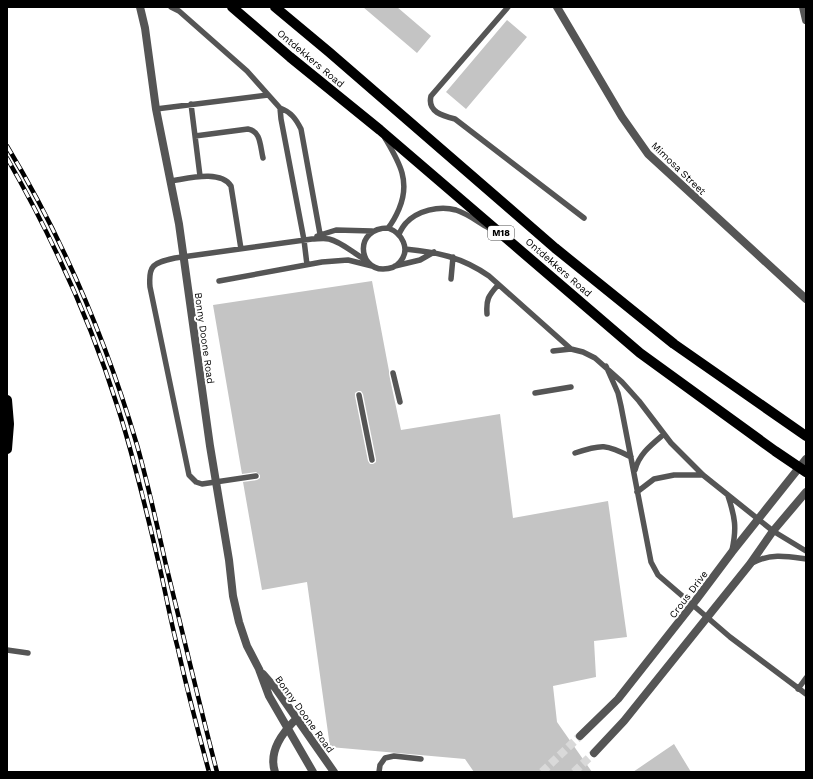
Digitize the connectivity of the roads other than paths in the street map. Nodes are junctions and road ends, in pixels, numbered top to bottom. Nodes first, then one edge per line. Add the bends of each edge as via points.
1 (140, 7) edge
2 (170, 7) edge
3 (232, 7) edge
4 (275, 7) edge
5 (508, 7) edge
6 (557, 7) edge
7 (803, 7) edge
8 (806, 20) edge
9 (268, 95) junction
10 (191, 104) junction
11 (280, 108) junction
12 (156, 109) junction
13 (380, 130) junction
14 (195, 136) junction
15 (263, 158) dead end
16 (200, 176) junction
17 (170, 181) junction
18 (584, 218) dead end
19 (388, 228) junction
20 (372, 231) junction
21 (320, 234) junction
22 (399, 234) junction
23 (312, 239) junction
24 (304, 240) junction
25 (510, 241) junction
26 (241, 249) junction
27 (405, 249) junction
28 (434, 252) junction
29 (183, 257) junction
30 (452, 257) junction
31 (366, 260) junction
32 (307, 265) junction
33 (372, 266) junction
34 (395, 266) junction
35 (451, 279) dead end
36 (219, 281) dead end
37 (498, 285) junction
38 (806, 299) edge
39 (487, 314) dead end
40 (572, 349) junction
41 (553, 351) dead end
42 (606, 366) junction
43 (393, 373) dead end
44 (572, 387) dead end
45 (535, 393) dead end
46 (359, 395) dead end
47 (7, 400) edge
48 (400, 402) dead end
49 (664, 434) junction
50 (806, 436) edge
51 (7, 449) edge
52 (575, 453) dead end
53 (631, 457) junction
54 (806, 459) edge
55 (372, 460) dead end
56 (634, 472) junction
57 (806, 472) edge
58 (703, 475) junction
59 (256, 476) dead end
60 (637, 492) junction
61 (806, 492) edge
62 (728, 495) junction
63 (758, 520) junction
64 (773, 531) junction
65 (806, 551) edge
66 (732, 552) junction
67 (806, 559) edge
68 (750, 564) junction
69 (7, 650) edge
70 (28, 653) dead end
71 (259, 668) junction
72 (806, 678) edge
73 (798, 689) junction
74 (806, 694) edge
75 (297, 718) junction
76 (287, 728) junction
77 (580, 736) tunnel mouth
78 (594, 753) tunnel mouth
79 (421, 759) dead end
80 (275, 772) edge
81 (313, 772) edge
82 (334, 772) edge
83 (379, 772) edge

1 - 12 street, Bonny Doone Road
2 - 9 lane via 179,10 247,71
3 - 13 main road, Ontdekkers Road / M18
4 - 50 main road, Ontdekkers Road / M18 via 556,248 674,344
5 - 18 lane via 431,96 431,107 444,116 455,119
6 - 38 street, Mimosa Street via 622,117 648,154
7 - 8 street
9 - 10 lane
9 - 11 lane
10 - 12 lane
10 - 14 lane
11 - 21 lane via 289,111 301,129
11 - 24 lane
12 - 17 street, Bonny Doone Road
13 - 19 lane via 404,176 402,201 393,223
13 - 25 main road, Ontdekkers Road / M18
14 - 15 lane via 253,130 257,133
14 - 16 lane
16 - 17 lane
16 - 26 lane via 223,179 231,186
17 - 29 street, Bonny Doone Road
19 - 20 lane
19 - 22 lane
20 - 21 lane via 336,230
20 - 31 lane via 364,241
21 - 23 lane
22 - 25 lane via 406,223 415,216 434,208 454,209
22 - 27 lane via 404,241
23 - 24 lane
23 - 31 lane via 329,239
24 - 26 lane
24 - 32 lane
25 - 57 main road, Ontdekkers Road / M18 via 640,353
26 - 29 lane
27 - 28 lane
27 - 34 lane via 404,256
28 - 30 lane
28 - 34 lane via 420,260
29 - 59 lane via 154,264 149,274 190,475 196,482 205,484
29 - 71 street, Bonny Doone Road via 233,596 247,646
30 - 35 lane
30 - 37 lane via 474,266
31 - 33 lane
32 - 33 lane via 348,260
32 - 36 lane
33 - 34 lane via 388,269
37 - 39 lane via 488,299
37 - 40 lane
40 - 41 lane
40 - 42 lane via 583,352
42 - 49 lane via 639,401
42 - 53 lane via 618,393
43 - 48 lane
44 - 45 lane
46 - 55 lane
47 - 51 main road
49 - 56 lane via 642,454
49 - 58 lane
52 - 53 lane via 608,446
53 - 56 lane
54 - 63 street, Crous Drive
56 - 60 lane
58 - 60 lane via 674,475 654,479
58 - 62 lane
60 - 73 lane via 651,562 658,575 730,638
61 - 64 street
62 - 63 lane
62 - 66 lane via 736,526
63 - 64 lane
63 - 66 street, Crous Drive
64 - 65 lane
64 - 68 street
66 - 77 street, Crous Drive via 618,699
67 - 68 lane via 777,556 766,557
68 - 78 street via 624,721
69 - 70 lane
71 - 75 street, Bonny Doone Road
71 - 76 street, Bonny Doone Road via 269,696
72 - 73 lane
73 - 74 lane
75 - 76 street
75 - 82 street, Bonny Doone Road
76 - 80 street via 275,748
76 - 81 street, Bonny Doone Road
79 - 83 lane via 394,756 385,758

